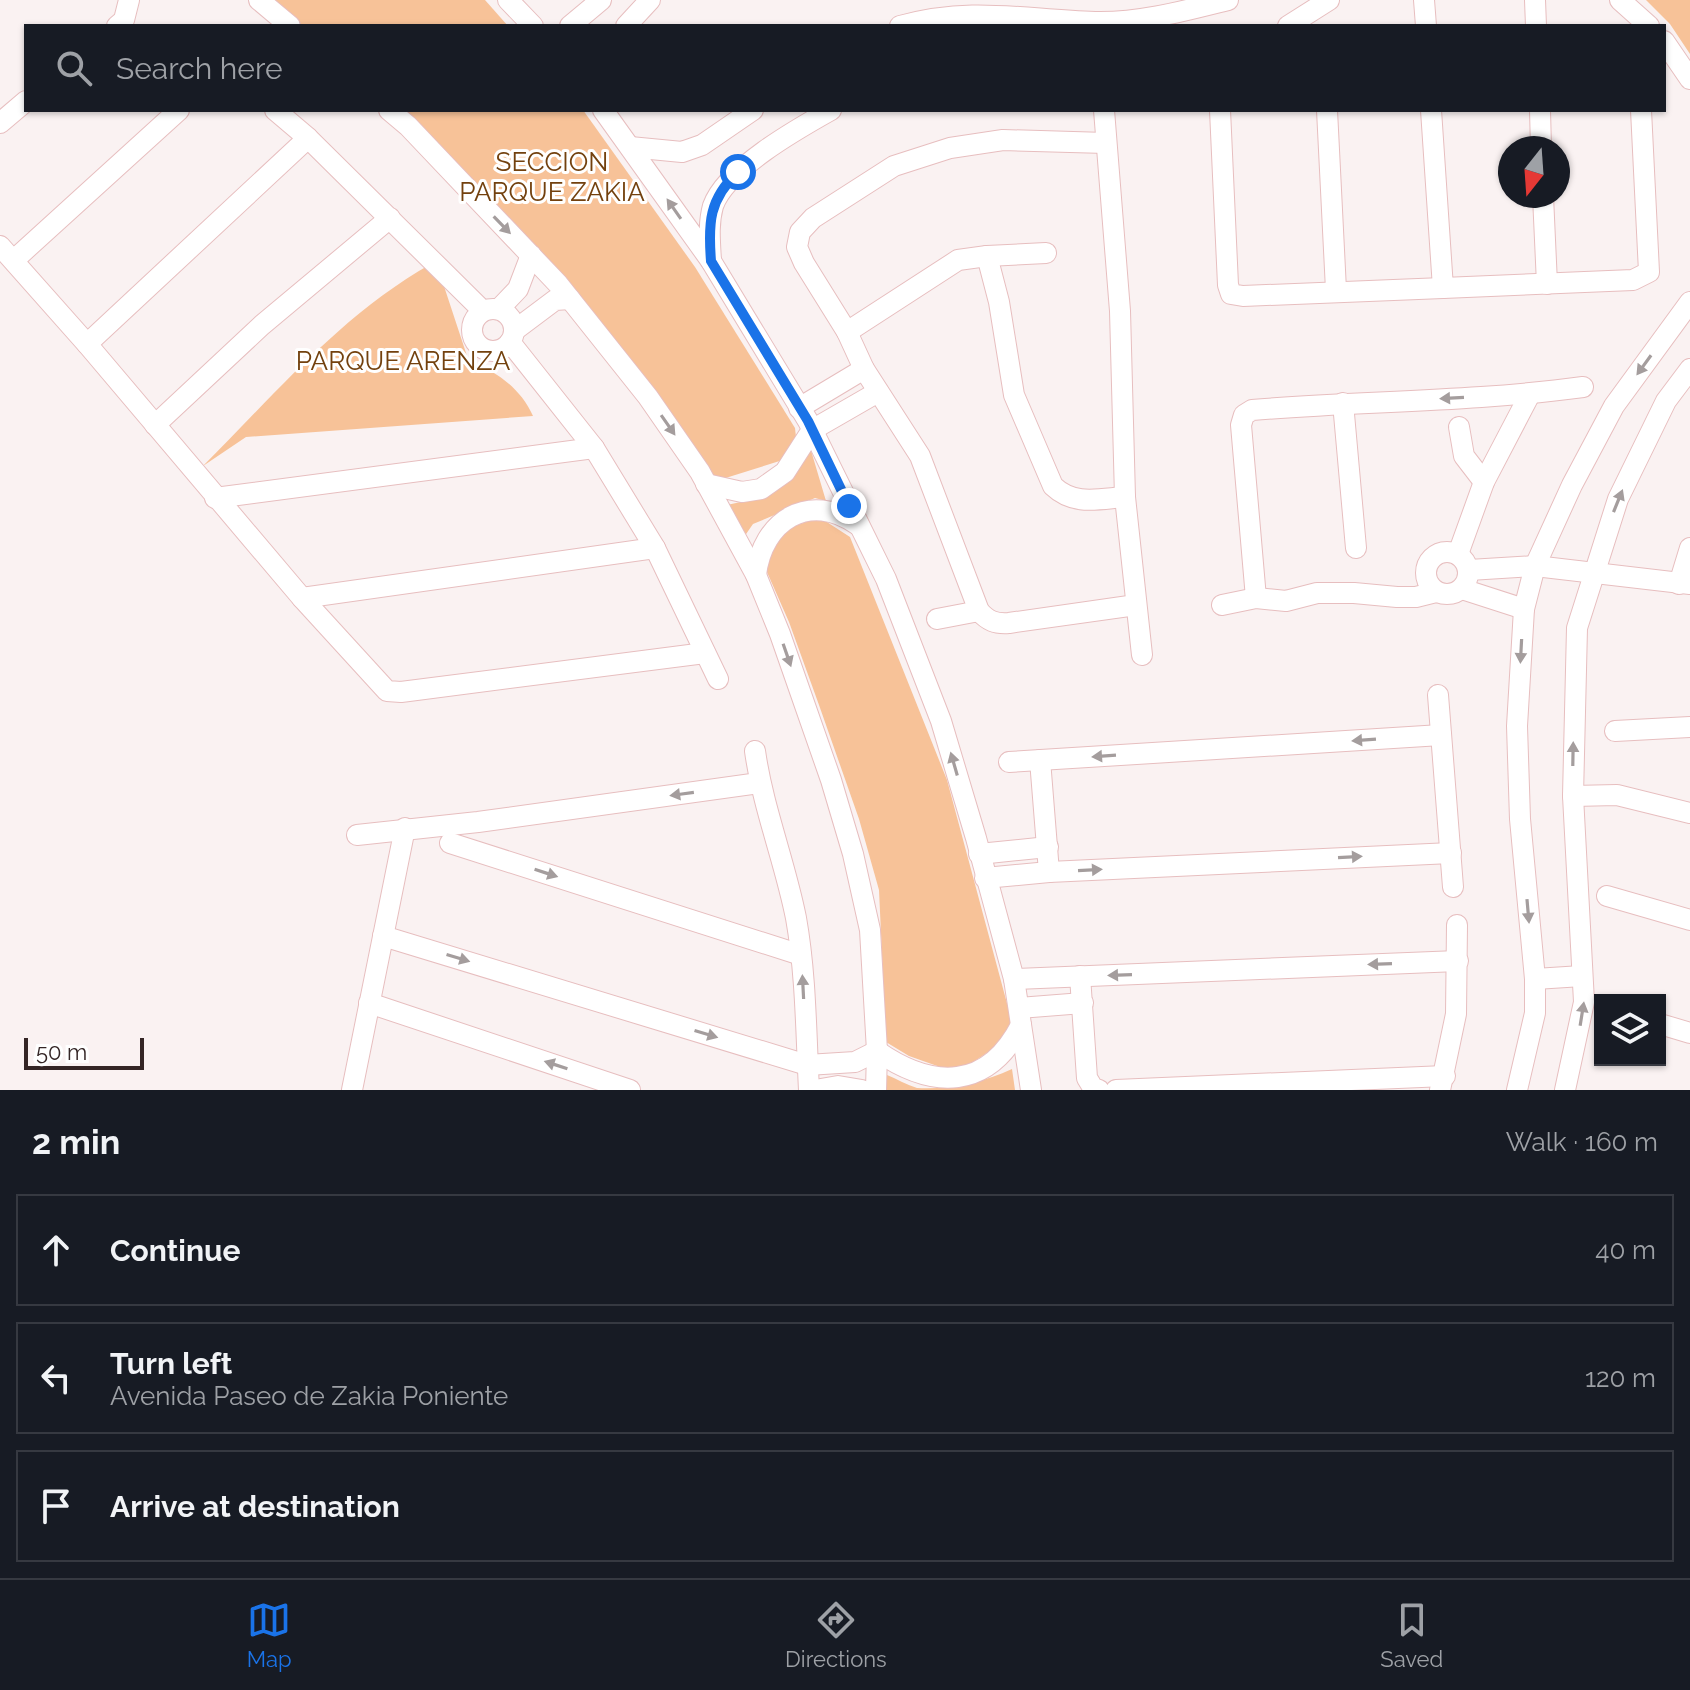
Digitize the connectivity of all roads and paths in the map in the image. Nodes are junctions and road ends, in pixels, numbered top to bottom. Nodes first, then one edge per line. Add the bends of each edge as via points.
1 (129, 0) edge
2 (259, 0) edge
3 (508, 0) edge
4 (601, 0) edge
5 (624, 0) edge
6 (650, 0) edge
7 (1228, 0) edge
8 (1329, 0) edge
9 (1424, 0) edge
10 (1535, 0) edge
11 (1620, 0) edge
12 (1145, 9) edge
13 (630, 22) edge
14 (119, 24) edge
15 (288, 24) edge
16 (531, 24) edge
17 (572, 24) edge
18 (909, 24) edge
19 (1291, 24) edge
20 (1426, 24) edge
21 (1536, 24) edge
22 (1647, 24) edge
23 (1666, 44) edge
24 (1690, 79) edge
25 (24, 103) edge
26 (177, 112) edge
27 (277, 112) edge
28 (391, 112) edge
29 (604, 112) edge
30 (750, 112) edge
31 (828, 112) edge
32 (1104, 112) edge
33 (1220, 112) edge
34 (1327, 112) edge
35 (1431, 112) edge
36 (1540, 112) edge
37 (1641, 112) edge
38 (0, 123) edge
39 (1541, 136) edge
40 (308, 138) junction
41 (1106, 143) junction
42 (630, 147) junction
43 (1544, 208) edge
44 (390, 218) junction
45 (7, 253) edge
46 (1046, 253) dead end
47 (531, 255) junction
48 (987, 256) junction
49 (711, 261) junction
50 (1547, 284) junction
51 (1443, 288) junction
52 (1336, 290) junction
53 (570, 299) junction
54 (1690, 302) edge
55 (491, 310) junction
56 (847, 332) junction
57 (512, 336) junction
58 (87, 344) junction
59 (864, 369) junction
60 (1690, 369) edge
61 (1583, 387) dead end
62 (878, 392) junction
63 (1530, 394) junction
64 (1493, 396) junction
65 (1343, 403) junction
66 (799, 408) junction
67 (155, 425) junction
68 (1459, 427) dead end
69 (812, 430) junction
70 (1511, 430) junction
71 (594, 448) junction
72 (1484, 482) junction
73 (706, 484) junction
74 (1125, 497) junction
75 (215, 498) junction
76 (858, 525) junction
77 (655, 548) junction
78 (1356, 548) dead end
79 (1690, 548) edge
80 (1535, 566) junction
81 (1463, 571) junction
82 (1593, 572) junction
83 (756, 575) junction
84 (1684, 584) edge
85 (1436, 592) junction
86 (302, 598) junction
87 (1256, 598) junction
88 (1136, 605) junction
89 (1222, 605) dead end
90 (1524, 609) junction
91 (979, 611) junction
92 (937, 619) dead end
93 (705, 653) junction
94 (1142, 655) dead end
95 (718, 679) dead end
96 (1438, 695) dead end
97 (1690, 727) edge
98 (1615, 731) dead end
99 (1441, 735) junction
100 (755, 751) dead end
101 (1040, 760) junction
102 (1009, 762) dead end
103 (759, 783) junction
104 (1573, 796) junction
105 (1690, 813) edge
106 (478, 822) junction
107 (405, 828) junction
108 (357, 835) dead end
109 (450, 843) dead end
110 (1048, 847) junction
111 (472, 850) junction
112 (1451, 853) junction
113 (979, 854) junction
114 (1049, 872) junction
115 (985, 878) junction
116 (1453, 887) dead end
117 (1607, 896) dead end
118 (1690, 920) edge
119 (1457, 925) dead end
120 (383, 936) junction
121 (801, 955) junction
122 (1458, 961) junction
123 (1080, 976) junction
124 (1582, 976) junction
125 (1014, 979) junction
126 (1535, 979) junction
127 (369, 1003) junction
128 (1083, 1003) junction
129 (1020, 1016) junction
130 (1666, 1026) edge
131 (1690, 1033) edge
132 (877, 1051) junction
133 (807, 1065) junction
134 (1443, 1083) edge
135 (352, 1090) edge
136 (630, 1090) edge
137 (809, 1090) edge
138 (815, 1090) edge
139 (862, 1090) edge
140 (876, 1090) edge
141 (1031, 1090) edge
142 (1099, 1090) edge
143 (1116, 1090) edge
144 (1517, 1090) edge
145 (1565, 1090) edge

1 - 14 street
2 - 15 street
3 - 16 street
4 - 17 street
5 - 13 street
6 - 13 street
7 - 12 street via 1164,16
8 - 19 street
9 - 20 street
10 - 21 street
11 - 22 street
12 - 18 street via 1097,22 990,13
23 - 24 street
25 - 38 street
26 - 45 street
27 - 40 street
28 -> 47 street
29 - 42 street
30 - 42 street via 702,145 682,152
31 - 49 street via 723,185 709,230
32 - 41 street
33 - 52 street via 1231,294
34 - 52 street
35 - 51 street
36 - 39 street
37 - 50 street via 1649,272 1633,280
40 - 44 street
40 - 58 street
41 - 56 street via 1003,140 950,148 894,166 813,218 800,232 797,247
41 - 74 street via 1120,311
49 -> 42 street
43 - 50 street
44 - 55 street
44 - 67 street via 262,325
45 - 58 street
46 - 48 street
47 - 53 street
47 - 55 street via 518,289
48 - 56 street via 958,260
48 - 74 street via 1014,395 1053,486 1073,499
49 - 66 street
50 - 51 street
51 - 52 street
53 - 57 street via 555,300
53 -> 73 street via 648,397
54 -> 80 street via 1614,406
55 - 57 street via 507,314
55 - 57 street via 472,324 480,347 496,351
56 - 59 street
57 - 71 street
58 - 67 street
59 - 62 street
59 - 66 street
82 -> 60 street via 1618,499 1666,401
61 - 63 street
62 - 69 street
62 - 91 street via 920,456
63 - 64 street
63 - 70 street
64 -> 65 street
64 - 70 street
65 - 78 street
65 - 87 street via 1252,410 1244,415
66 - 69 street
67 - 75 street
68 - 72 street via 1464,456
69 - 73 street via 785,472 761,489 742,492
69 - 76 street
70 - 72 street
71 - 75 street
71 - 77 street
72 - 81 street
73 - 83 street
74 - 88 street
75 - 86 street
76 - 83 street via 835,512 791,515 761,548
113 -> 76 street via 936,707 896,602
77 - 86 street
77 - 93 street
79 - 84 street
80 - 81 street
80 - 82 street
80 - 90 street
81 - 85 street via 1449,594
81 - 85 street via 1445,551 1433,557 1426,568 1427,582
81 - 90 street
82 - 84 street
104 -> 82 street via 1577,628
83 -> 132 street via 853,854 870,930
85 - 87 street via 1416,597 1317,593 1286,601
86 - 93 street via 387,691
87 - 89 street
88 - 91 street via 997,624
88 - 94 street
90 -> 126 street via 1517,726
91 - 92 street
93 - 95 street
96 - 99 street
97 - 98 street
99 -> 101 street
99 - 112 street
100 - 103 street
101 - 102 street
101 - 110 street
103 -> 106 street
103 - 121 street
104 - 105 street via 1617,795
104 - 124 street
106 - 107 street
106 - 111 street
107 - 108 street
107 - 120 street
109 - 111 street
110 - 113 street
110 - 114 street
111 -> 121 street
114 -> 112 street
112 - 116 street
113 - 115 street
114 - 115 street
115 - 125 street
117 - 118 street
119 - 122 street
120 - 127 street
120 -> 133 street
133 -> 121 street
122 -> 123 street
122 - 134 street via 1456,1014
123 - 125 street
123 - 128 street
124 - 126 street
145 -> 124 street via 1584,1002
125 - 129 street
126 - 144 street via 1535,1013
127 - 135 street
136 -> 127 street
128 - 129 street
128 - 142 street via 1087,1078
129 - 132 street via 1010,1047 970,1078 920,1079
129 - 141 street
130 - 131 street
132 - 133 street via 855,1062
132 - 140 street
133 - 137 street
134 - 143 street
138 - 139 street

